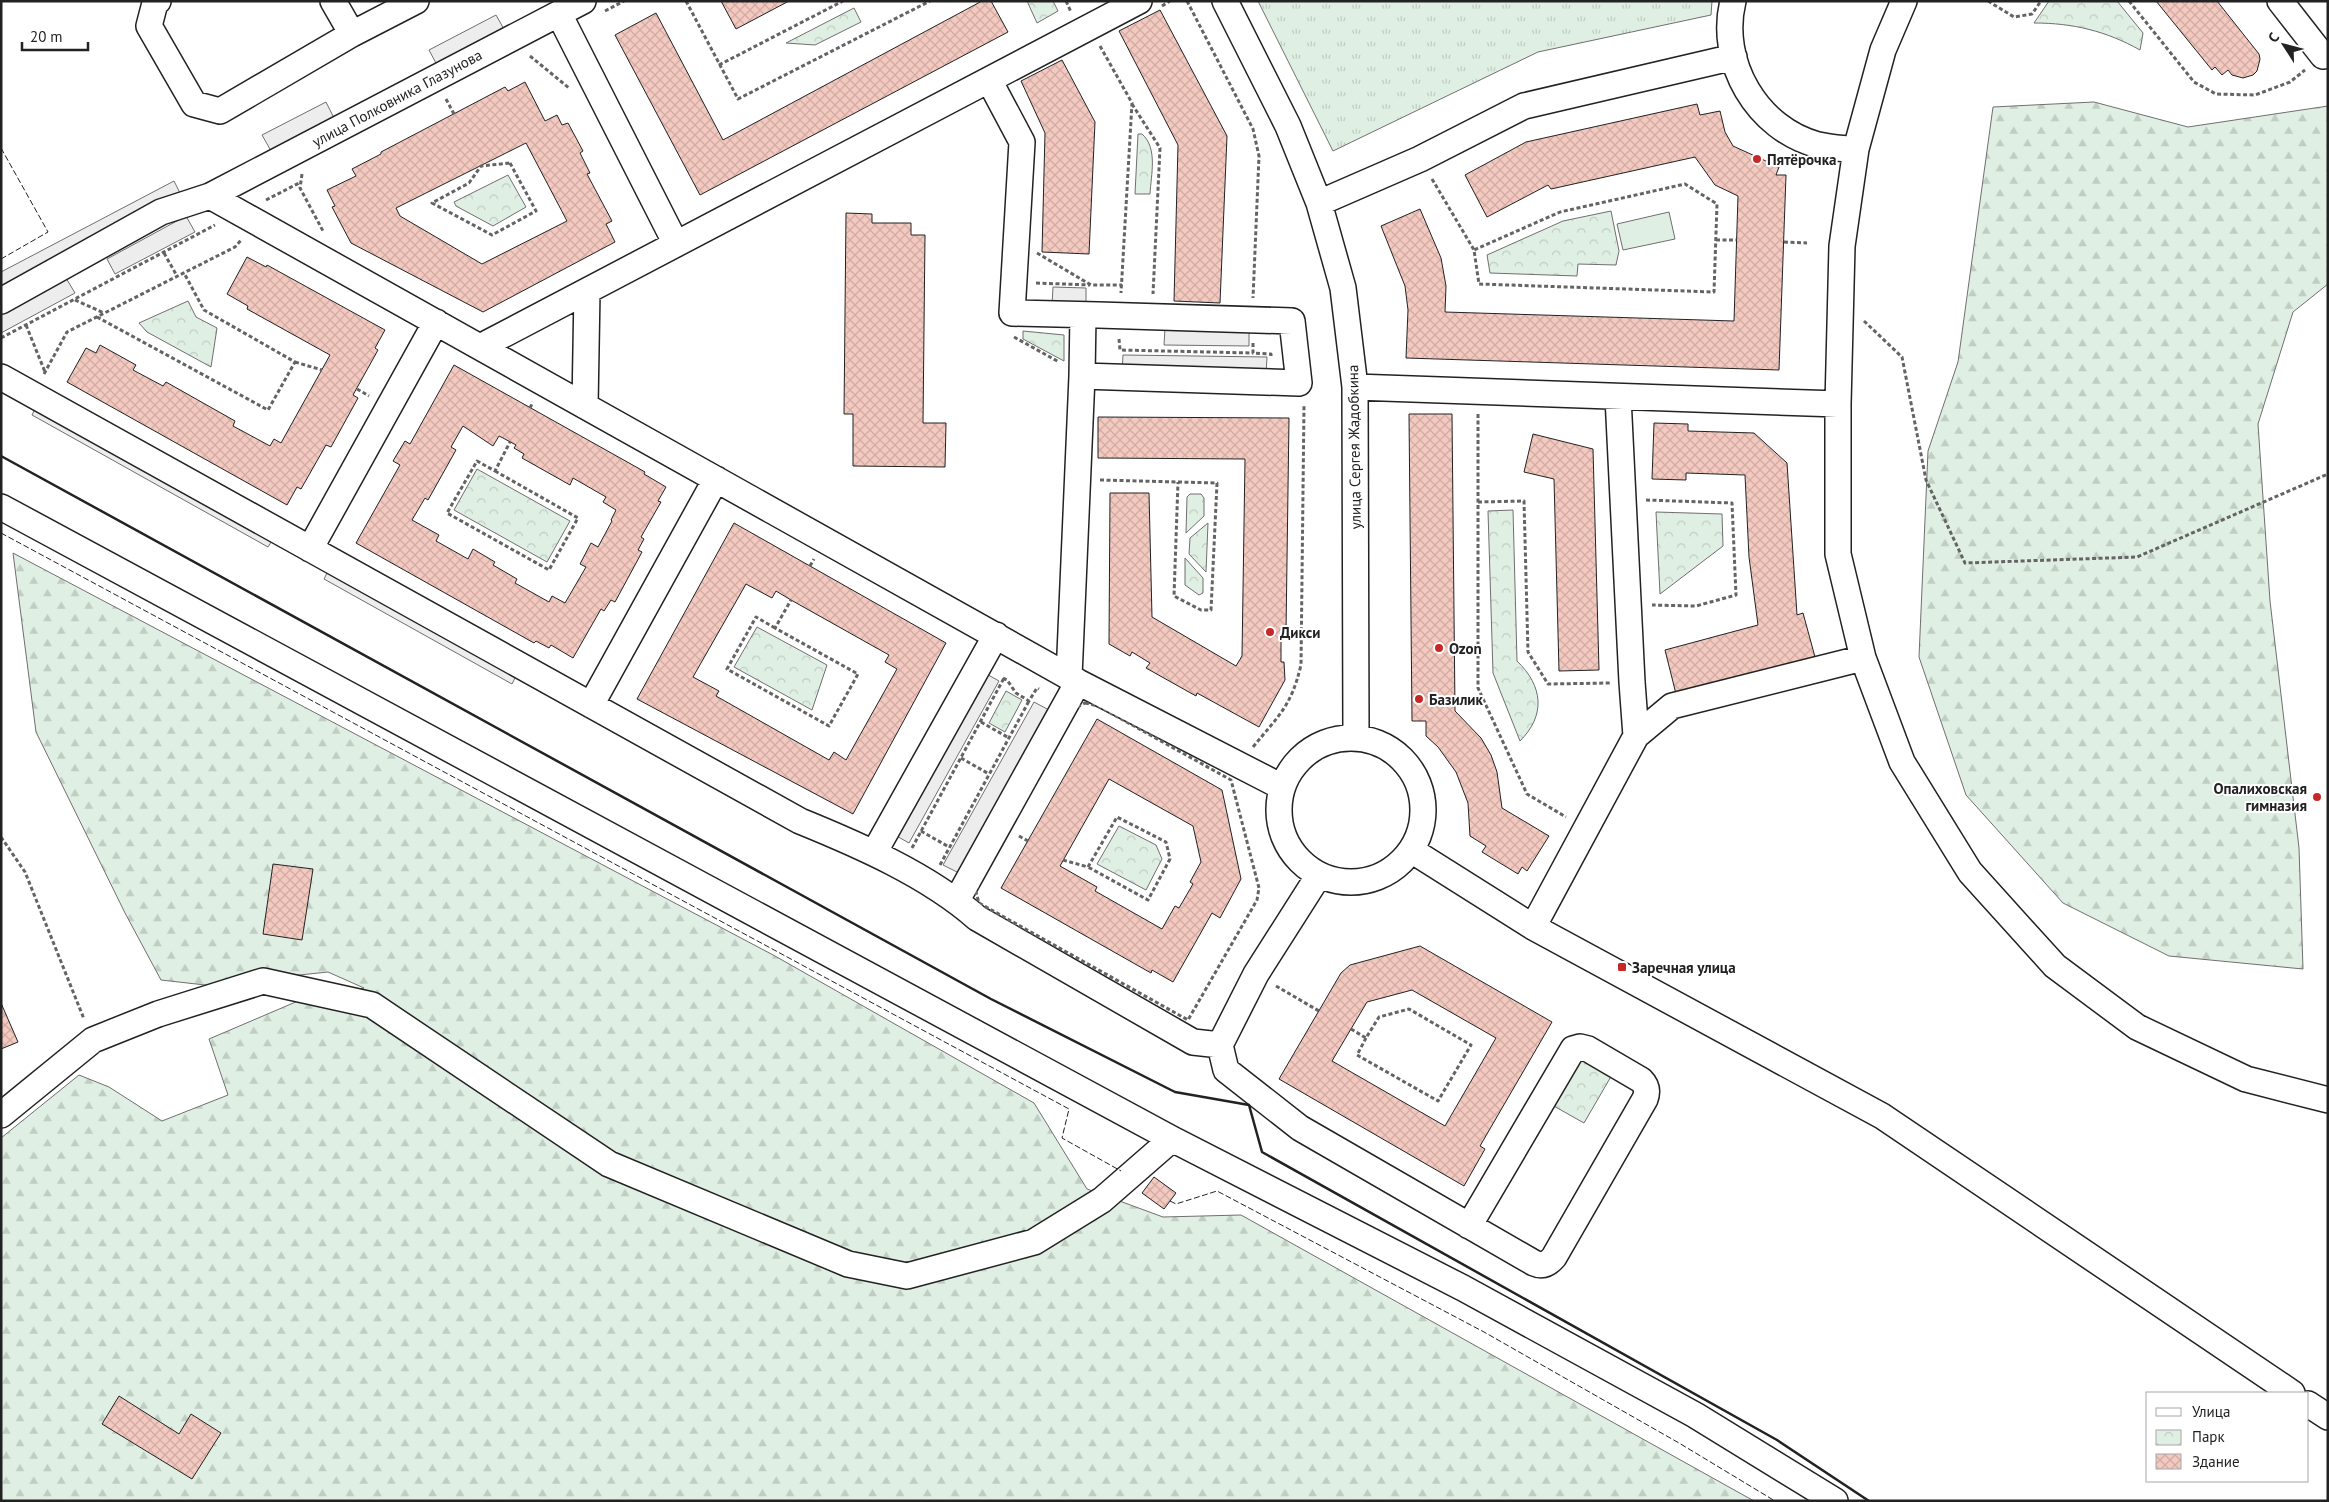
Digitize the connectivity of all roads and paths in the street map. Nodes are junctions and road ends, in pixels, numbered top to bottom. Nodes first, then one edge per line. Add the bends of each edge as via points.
1 (158, 1) edge
2 (333, 1) edge
3 (416, 1) edge
4 (583, 1) edge
5 (686, 1) edge
6 (843, 1) edge
7 (930, 1) edge
8 (1170, 1) edge
9 (1187, 1) edge
10 (1225, 1) edge
11 (1733, 1) edge
12 (1904, 1) edge
13 (1988, 1) edge
14 (2040, 1) edge
15 (2130, 1) edge
16 (2280, 1) edge
17 (1146, 6) edge
18 (559, 14) junction
19 (352, 34) junction
20 (1096, 40) dead end
21 (526, 52) dead end
22 (2325, 55) edge
23 (1734, 57) junction
24 (720, 64) junction
25 (989, 80) junction
26 (578, 93) dead end
27 (443, 94) dead end
28 (1132, 103) junction
29 (454, 114) dead end
30 (1856, 149) junction
31 (1420, 159) junction
32 (481, 166) joint
33 (306, 168) dead end
34 (301, 182) junction
35 (210, 196) junction
36 (1319, 203) junction
37 (243, 223) junction
38 (1716, 240) junction
39 (1736, 240) dead end
40 (1784, 242) dead end
41 (1807, 242) dead end
42 (676, 244) junction
43 (1474, 250) junction
44 (164, 252) junction
45 (1034, 252) dead end
46 (331, 263) junction
47 (184, 273) junction
48 (177, 276) junction
49 (1014, 282) junction
50 (1091, 285) junction
51 (1122, 285) junction
52 (587, 291) junction
53 (1121, 295) dead end
54 (1152, 295) dead end
55 (74, 299) junction
56 (1, 301) edge
57 (1841, 301) junction
58 (1253, 307) dead end
59 (104, 314) junction
60 (1090, 315) junction
61 (97, 317) junction
62 (436, 322) junction
63 (26, 325) junction
64 (1006, 332) dead end
65 (1, 338) edge
66 (480, 347) junction
67 (1120, 350) junction
68 (1253, 353) dead end
69 (295, 362) junction
70 (322, 370) dead end
71 (45, 372) junction
72 (1082, 372) junction
73 (1, 377) edge
74 (42, 378) dead end
75 (1356, 387) junction
76 (1478, 392) junction
77 (1618, 397) junction
78 (1304, 398) dead end
79 (1838, 404) junction
80 (586, 406) junction
81 (510, 442) dead end
82 (495, 471) junction
83 (2328, 474) edge
84 (716, 479) junction
85 (1096, 480) dead end
86 (1178, 482) junction
87 (1623, 500) junction
88 (1478, 502) junction
89 (1, 507) edge
90 (310, 549) junction
91 (791, 600) dead end
92 (1628, 604) junction
93 (775, 628) junction
94 (996, 635) junction
95 (984, 657) junction
96 (1863, 658) junction
97 (1004, 678) junction
98 (1074, 679) junction
99 (1632, 682) junction
100 (1101, 700) junction
101 (1029, 701) junction
102 (591, 705) junction
103 (1071, 706) junction
104 (981, 722) junction
105 (1636, 736) junction
106 (1009, 738) junction
107 (1356, 738) junction
108 (961, 758) junction
109 (1244, 768) junction
110 (989, 774) junction
111 (1282, 787) junction
112 (1235, 796) junction
113 (1586, 829) junction
114 (922, 831) junction
115 (1, 837) edge
116 (877, 847) junction
117 (949, 847) junction
118 (1411, 850) junction
119 (1063, 860) dead end
120 (1088, 867) junction
121 (1319, 875) junction
122 (966, 893) junction
123 (1533, 927) junction
124 (1256, 974) junction
125 (1319, 1011) dead end
126 (1351, 1029) dead end
127 (1366, 1038) junction
128 (93, 1040) junction
129 (1220, 1045) junction
130 (2328, 1100) edge
131 (1, 1115) edge
132 (1172, 1139) junction
133 (1469, 1226) junction
134 (2291, 1392) edge
135 (2309, 1405) edge
136 (2328, 1417) edge
137 (1835, 1501) edge

1 - 19 street via 149,26 194,104 220,111
2 - 19 street
3 - 19 street
4 - 18 street, улица Полковника Глазунова
5 - 24 path
6 - 24 path
7 - 24 path via 738,99
8 - 17 path
9 - 58 path via 1253,129 1259,156
10 - 36 street, улица Сергея Жадобкина via 1288,126
11 - 23 street via 1730,28
12 - 30 street via 1883,50
13 - 14 path via 2014,16 2032,14
15 - 22 path via 2194,82 2216,94 2255,94 2290,82
16 - 22 street
17 - 25 street
18 - 35 street, улица Полковника Глазунова
18 - 42 street
20 - 28 path
21 - 26 path via 560,82
23 - 30 street via 1754,101 1782,128 1818,145
23 - 31 street via 1524,106
25 - 42 street
25 - 49 street via 1022,142
27 - 29 path
28 - 51 path
28 - 54 path via 1160,148
30 - 57 street via 1842,246
31 - 36 street
31 - 43 path
32 - 32 path via 510,163 536,211 492,235 432,203 469,183
33 - 34 path
34 - 37 path
34 - 46 path via 300,188 326,237
35 - 37 street
35 - 56 street, улица Полковника Глазунова via 161,212
36 - 75 street, улица Сергея Жадобкина via 1343,288
37 - 44 path
37 - 46 street
37 - 47 path via 235,247
38 - 39 path
38 - 43 path via 1717,204 1685,184 1560,212
38 - 43 path via 1714,292 1479,284
40 - 41 path
42 - 52 street
44 - 48 path
44 - 55 path
45 - 50 path
46 - 62 street
47 - 48 path
47 - 69 path via 204,310
48 - 59 path
49 - 50 path
49 - 60 street via 1012,313
50 - 51 path
51 - 53 path
52 - 66 street
52 - 80 street
55 - 59 path
55 - 63 path
57 - 79 street
57 - 83 path via 1902,357 1926,480 1965,563 2137,557
59 - 61 path
60 - 67 path via 1106,331 1119,331
60 - 72 street
60 - 72 street via 1292,321 1299,383
61 - 69 path via 268,410
61 - 71 path via 67,332
62 - 66 street
62 - 90 street
63 - 65 path
63 - 71 path
64 - 72 path
66 - 80 street
67 - 68 path
67 - 72 path via 1116,369 1105,367
69 - 70 path
71 - 74 path
72 - 98 street
73 - 90 street
75 - 76 street
75 - 107 street, улица Сергея Жадобкина
76 - 77 street
76 - 88 path
77 - 79 street
77 - 87 street
78 - 109 path via 1301,665 1286,709 1252,747
79 - 96 street via 1838,554
80 - 84 street
81 - 82 path
82 - 82 path via 476,461 447,513 549,570 578,518
84 - 94 street
84 - 102 street
85 - 86 path
86 - 86 path via 1217,483 1211,610 1201,610 1174,596
87 - 92 street
87 - 92 path via 1732,503 1736,595 1696,606
88 - 99 path via 1524,501 1528,652 1548,684
88 - 113 path via 1478,688 1527,794
89 - 132 street
90 - 102 street
91 - 93 path
92 - 99 street
93 - 93 path via 858,674 829,726 727,669 756,618
94 - 95 street
94 - 98 street
95 - 97 path via 993,663 989,670
95 - 116 street
96 - 105 street via 1672,706
96 - 130 street via 1902,762 1970,872 2056,966 2137,1027 2246,1079
97 - 101 path via 1016,694
97 - 104 path
98 - 100 street
98 - 103 street
99 - 105 street
100 - 103 path
100 - 109 street
100 - 112 path via 1231,780
101 - 103 path via 1037,688
101 - 106 path
102 - 116 street via 800,821
103 - 122 street
103 - 122 path via 979,880
104 - 106 path
104 - 108 path
105 - 113 street
106 - 110 path
107 - 111 street via 1337,739 1319,745 1290,770
107 - 118 street via 1374,741 1391,750 1416,778 1423,814 1420,833
108 - 110 path
108 - 114 path
109 - 111 street
109 - 112 path
110 - 117 path
111 - 121 street via 1280,824 1286,842 1297,858
112 - 122 path via 1259,888 1257,900 1188,1020
113 - 123 street
114 - 116 path via 908,855
114 - 117 path
115 - 128 path via 26,872
116 - 122 street
117 - 122 path via 937,871
118 - 121 street via 1383,875 1365,881 1347,883
118 - 123 street
119 - 120 path
120 - 120 path via 1117,817 1166,842 1170,859 1148,900
121 - 124 street
122 - 129 street via 977,918 1193,1042
123 - 134 street via 1882,1116
124 - 125 path
124 - 129 street
126 - 127 path
127 - 127 path via 1378,1017 1409,1009 1471,1045 1438,1101 1357,1054
128 - 131 street
128 - 132 street via 158,1014 264,981 372,1005 609,1164 848,1264 908,1276 1034,1242 1102,1200
129 - 133 street via 1226,1070 1300,1128
132 - 137 street via 1532,1326 1695,1415
133 - 133 street via 1540,1266 1549,1263 1645,1099 1648,1093 1646,1085 1588,1049 1573,1049
135 - 136 street

